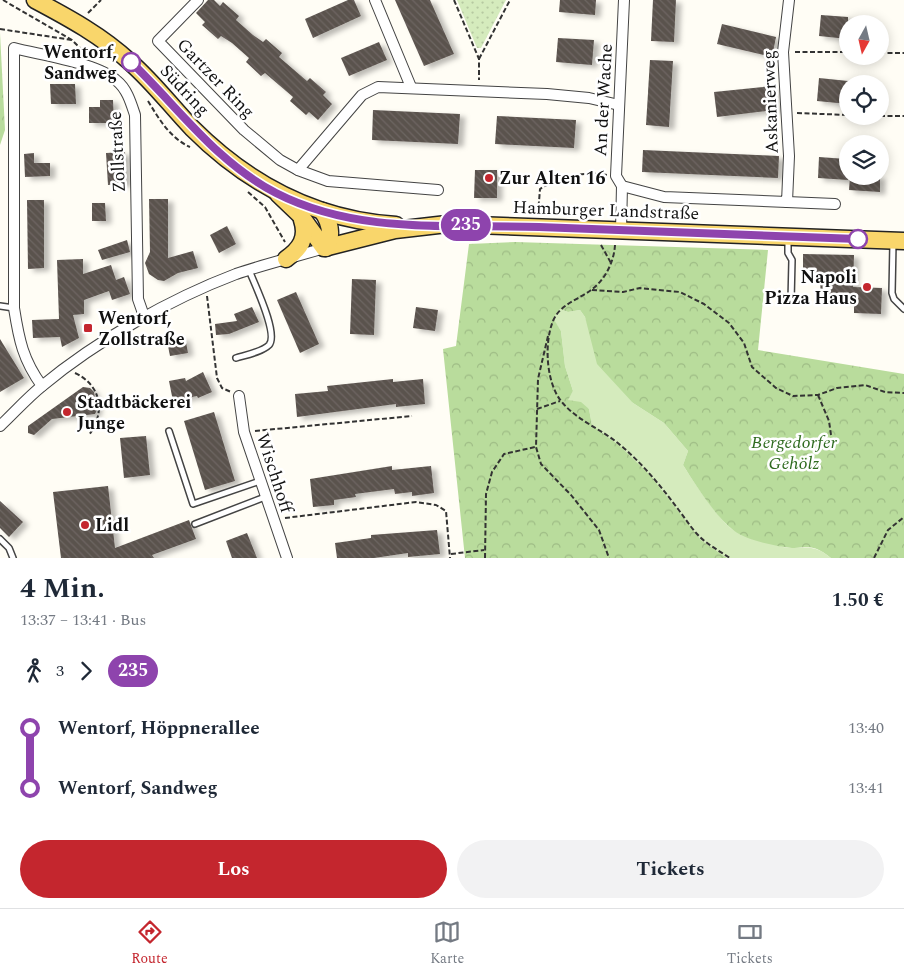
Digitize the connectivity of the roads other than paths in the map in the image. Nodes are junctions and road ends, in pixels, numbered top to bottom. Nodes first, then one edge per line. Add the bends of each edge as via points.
1 (35, 0) edge
2 (198, 0) edge
3 (375, 0) edge
4 (624, 0) edge
5 (789, 0) edge
6 (411, 87) junction
7 (620, 105) junction
8 (298, 170) junction
9 (622, 186) junction
10 (438, 190) dead end
11 (278, 194) junction
12 (787, 202) junction
13 (835, 204) dead end
14 (322, 211) junction
15 (301, 216) junction
16 (417, 226) junction
17 (618, 230) junction
18 (788, 236) junction
19 (901, 239) edge
20 (325, 248) junction
21 (286, 259) junction
22 (249, 270) junction
23 (791, 301) dead end
24 (0, 306) edge
25 (14, 308) junction
26 (904, 309) edge
27 (145, 319) junction
28 (236, 358) dead end
29 (42, 386) junction
30 (240, 396) road end
31 (0, 426) edge
32 (169, 431) dead end
33 (260, 481) junction
34 (265, 497) junction
35 (195, 524) dead end
36 (0, 539) edge
37 (13, 558) edge
38 (287, 558) edge

1 - 11 main road, Südring via 80,24 131,62 225,158
2 - 8 street, Gartzer Ring via 158,41 244,130 280,160
3 - 6 street
4 - 7 street, An der Wache
5 - 12 street, Askanierweg via 783,52 789,156
6 - 7 street via 589,98
6 - 8 street via 378,86 362,95
7 - 9 street, An der Wache via 616,176
8 - 10 street, Gartzer Ring via 328,181
9 - 12 street via 664,197
9 - 17 street
11 - 14 main road, Südring
11 - 15 main road, Südring
12 - 13 street
14 - 16 main road, Südring via 363,222
14 - 20 main road via 330,225 330,238
15 - 20 main road, Südring
15 - 21 main road via 304,240
16 - 17 main road, Hamburger Landstraße via 447,224
16 - 20 main road, Hamburger Landstraße
17 - 18 main road, Hamburger Landstraße
18 - 19 main road, Hamburger Landstraße
18 - 23 lane via 788,253 792,260
19 - 26 lane via 892,293
20 - 21 street, Hamburger Landstraße
21 - 22 street, Hamburger Landstraße
22 - 27 street, Hamburger Landstraße via 204,288
22 - 28 lane via 270,323 272,338 264,349
24 - 25 lane
25 - 27 street, Zollstraße via 14,48 105,73 124,87 135,115 138,299
25 - 29 street, Zollstraße via 19,343 30,370
27 - 29 street, Hamburger Landstraße
29 - 31 street, Hamburger Landstraße
30 - 33 street, Wischhoff via 244,432
32 - 33 lane via 193,504
33 - 34 street, Wischhoff
34 - 35 lane
34 - 38 street, Wischhoff
36 - 37 lane

